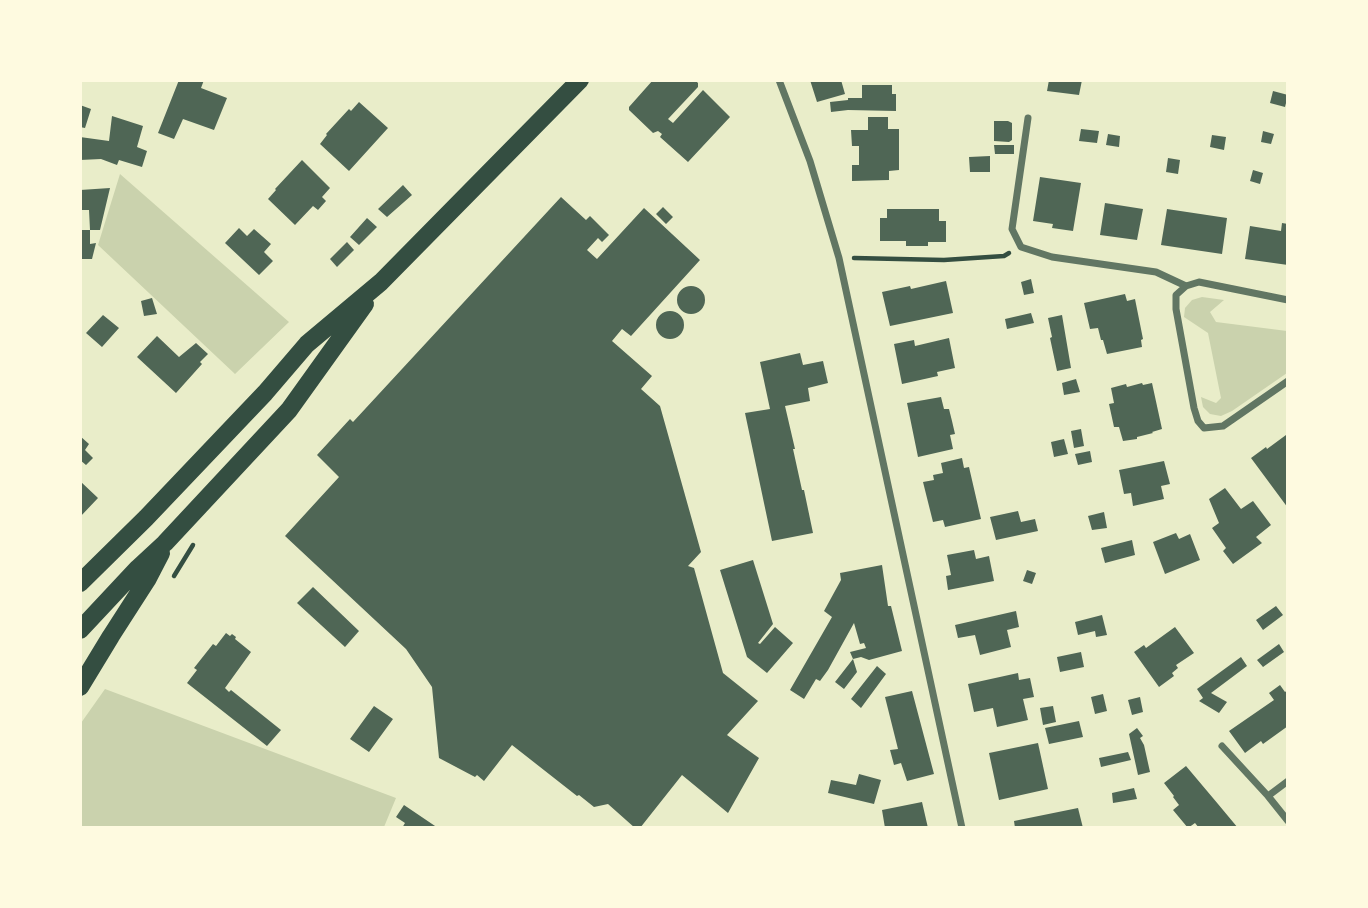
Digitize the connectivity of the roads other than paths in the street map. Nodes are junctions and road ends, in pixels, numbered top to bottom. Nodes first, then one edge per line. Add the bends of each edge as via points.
1 (580, 80) edge
2 (779, 80) edge
3 (1028, 118) dead end
4 (381, 282) junction
5 (1186, 286) junction
6 (1287, 300) edge
7 (1287, 381) edge
8 (165, 543) junction
9 (80, 583) edge
10 (80, 630) edge
11 (80, 687) edge
12 (1222, 746) dead end
13 (1287, 781) edge
14 (1268, 796) junction
15 (1287, 821) edge
16 (962, 828) edge

1 - 4 main road
2 - 16 street via 810,160 839,258
3 - 5 street via 1012,229 1021,247 1052,257 1156,272
4 - 8 main road via 289,410
4 - 9 main road via 307,344
5 - 6 street via 1199,282
5 - 7 street via 1175,295 1176,309 1194,408 1204,428 1223,426
8 - 10 main road
8 - 11 main road
12 - 14 street
13 - 14 street
14 - 15 street

